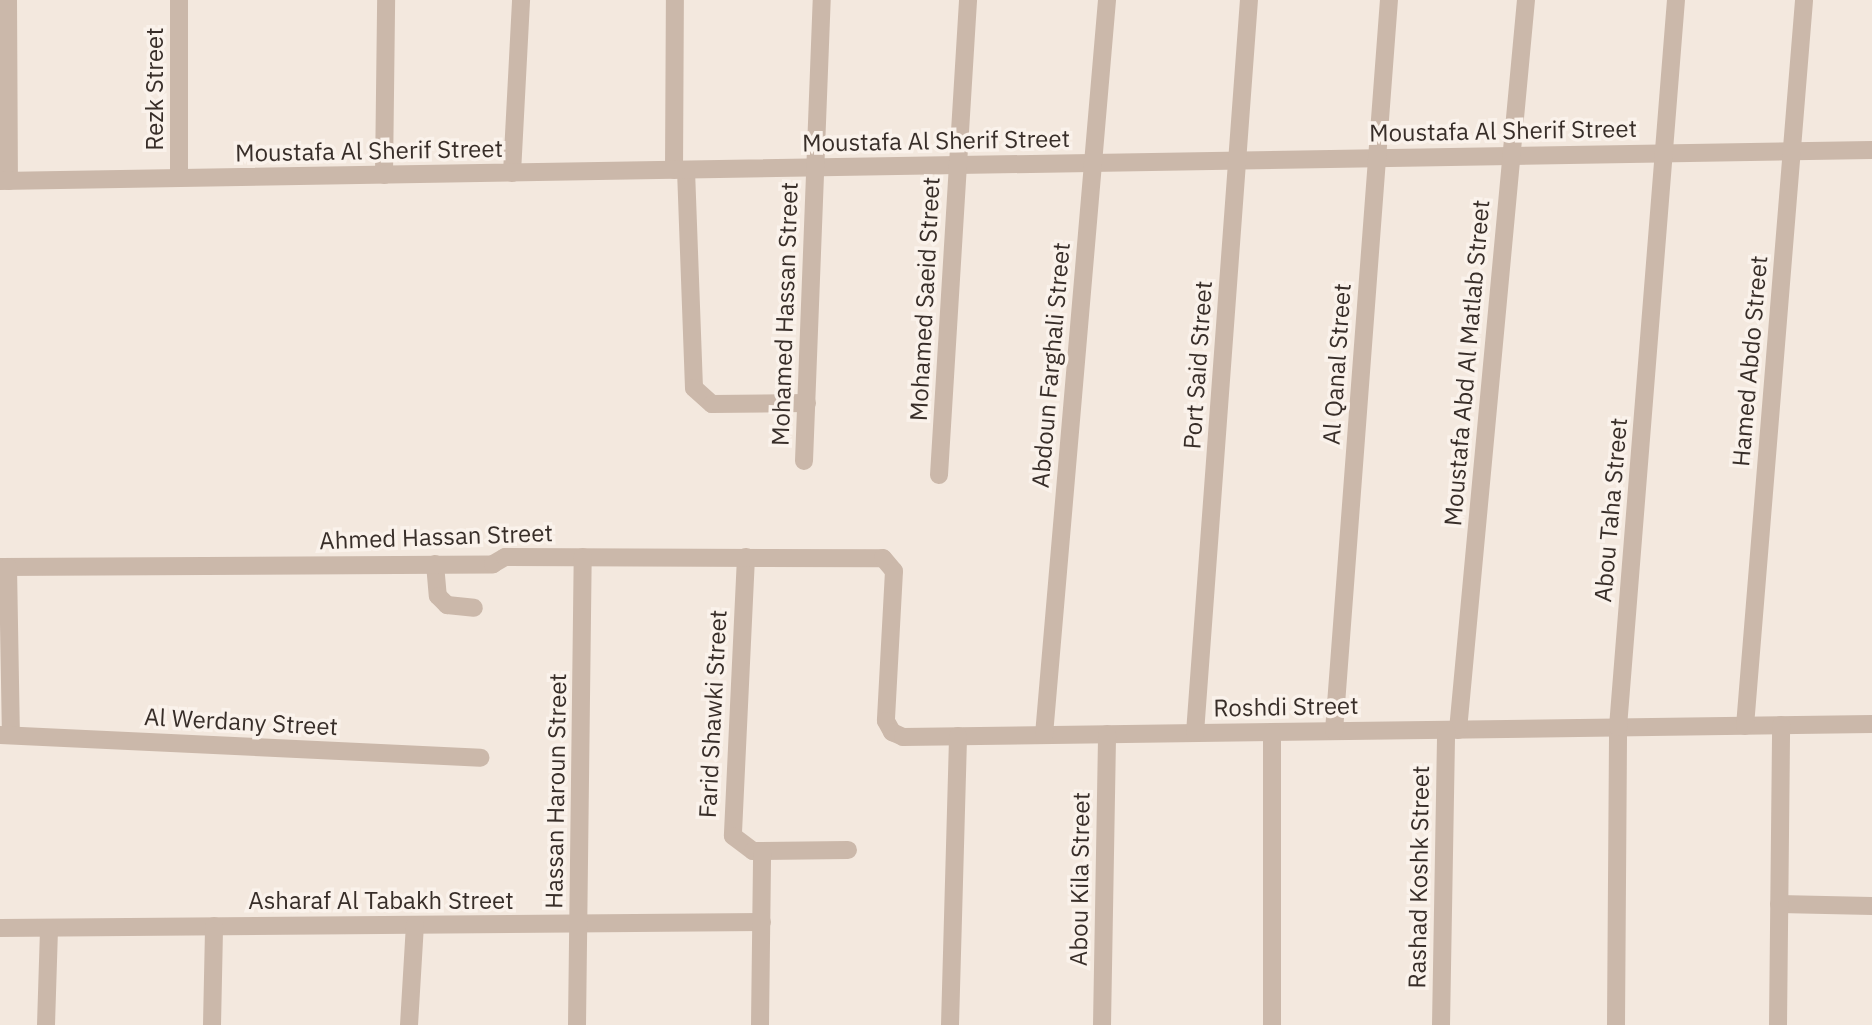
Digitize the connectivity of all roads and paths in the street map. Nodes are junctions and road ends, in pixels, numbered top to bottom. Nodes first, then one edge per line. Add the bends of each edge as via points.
1 (8, 0) edge
2 (179, 0) edge
3 (386, 0) edge
4 (521, 0) edge
5 (675, 0) edge
6 (822, 0) edge
7 (968, 0) edge
8 (1107, 0) edge
9 (1249, 0) edge
10 (1389, 0) edge
11 (1526, 0) edge
12 (1676, 0) edge
13 (1804, 0) edge
14 (1872, 149) edge
15 (1792, 151) junction
16 (1664, 153) junction
17 (1511, 156) junction
18 (1377, 158) junction
19 (1238, 160) junction
20 (1093, 163) junction
21 (958, 165) junction
22 (816, 167) junction
23 (680, 170) junction
24 (512, 173) junction
25 (384, 175) junction
26 (180, 178) junction
27 (5, 181) edge
28 (807, 403) junction
29 (804, 461) dead end
30 (939, 475) dead end
31 (874, 556) joint
32 (583, 557) junction
33 (746, 557) junction
34 (435, 564) junction
35 (4, 567) edge
36 (474, 608) dead end
37 (1872, 724) edge
38 (1781, 725) junction
39 (1745, 726) junction
40 (1618, 727) junction
41 (1452, 730) junction
42 (1334, 731) junction
43 (1272, 732) junction
44 (1195, 733) junction
45 (1107, 734) junction
46 (6, 735) edge
47 (1044, 735) junction
48 (958, 736) junction
49 (480, 758) dead end
50 (848, 850) dead end
51 (762, 851) junction
52 (1779, 904) junction
53 (1872, 906) edge
54 (762, 922) junction
55 (579, 923) junction
56 (415, 925) junction
57 (214, 926) junction
58 (0, 928) edge
59 (49, 928) junction
60 (46, 1025) edge
61 (212, 1025) edge
62 (409, 1025) edge
63 (577, 1025) edge
64 (760, 1025) edge
65 (950, 1025) edge
66 (1102, 1025) edge
67 (1272, 1025) edge
68 (1441, 1025) edge
69 (1616, 1025) edge
70 (1778, 1025) edge

1 - 27 street
2 - 26 street, Rezk Street
3 - 25 street
4 - 24 street
5 - 23 street
6 - 22 street, Mohamed Hassan Street
7 - 21 street, Mohamed Saeid Street
8 - 20 street, Abdoun Farghali Street
9 - 19 street, Port Said Street
10 - 18 street, Al Qanal Street
11 - 17 street, Moustafa Abd Al Matlab Street
12 - 16 street, Abou Taha Street
13 - 15 street, Hamed Abdo Street
14 - 15 street, Moustafa Al Sherif Street
15 - 16 street, Moustafa Al Sherif Street
15 - 39 street, Hamed Abdo Street
16 - 17 street, Moustafa Al Sherif Street
16 - 40 street, Abou Taha Street
17 - 18 street, Moustafa Al Sherif Street
17 - 41 street, Moustafa Abd Al Matlab Street
18 - 19 street, Moustafa Al Sherif Street
18 - 42 street, Al Qanal Street
19 - 20 street, Moustafa Al Sherif Street
19 - 44 street, Port Said Street
20 - 21 street, Moustafa Al Sherif Street
20 - 47 street, Abdoun Farghali Street
21 - 22 street, Moustafa Al Sherif Street
21 - 30 street, Mohamed Saeid Street
22 - 23 street, Moustafa Al Sherif Street
22 - 28 street, Mohamed Hassan Street
23 - 24 street, Moustafa Al Sherif Street
23 - 28 street via 694,387 712,404
24 - 25 street, Moustafa Al Sherif Street
25 - 26 street, Moustafa Al Sherif Street
26 - 27 street, Moustafa Al Sherif Street
28 - 29 street, Mohamed Hassan Street
31 - 33 street, Ahmed Hassan Street
31 - 48 street, Roshdi Street via 891,563 894,571 888,727 903,737
32 - 33 street, Ahmed Hassan Street
32 - 34 street, Ahmed Hassan Street via 505,557 493,564
32 - 55 street, Hassan Haroun Street
33 - 51 street, Farid Shawki Street via 730,827 738,843
34 - 35 street, Ahmed Hassan Street
34 - 36 street via 438,596 447,605
35 - 46 street
37 - 38 street, Roshdi Street
38 - 39 street, Roshdi Street
38 - 52 street
39 - 40 street, Roshdi Street
40 - 41 street, Roshdi Street
40 - 69 street, Abou Taha Street
41 - 42 street, Roshdi Street
41 - 68 street, Rashad Koshk Street
42 - 43 street, Roshdi Street
43 - 44 street, Roshdi Street
43 - 67 street
44 - 45 street, Roshdi Street
45 - 47 street, Roshdi Street
45 - 66 street, Abou Kila Street
46 - 49 street, Al Werdany Street
47 - 48 street, Roshdi Street
48 - 65 street
50 - 51 street
51 - 54 street
52 - 53 street
52 - 70 street
54 - 55 street, Asharaf Al Tabakh Street
54 - 64 street
55 - 56 street, Asharaf Al Tabakh Street
55 - 63 street, Hassan Haroun Street
56 - 57 street, Asharaf Al Tabakh Street
56 - 62 street
57 - 59 street, Asharaf Al Tabakh Street
57 - 61 street
58 - 59 street, Asharaf Al Tabakh Street
59 - 60 street

